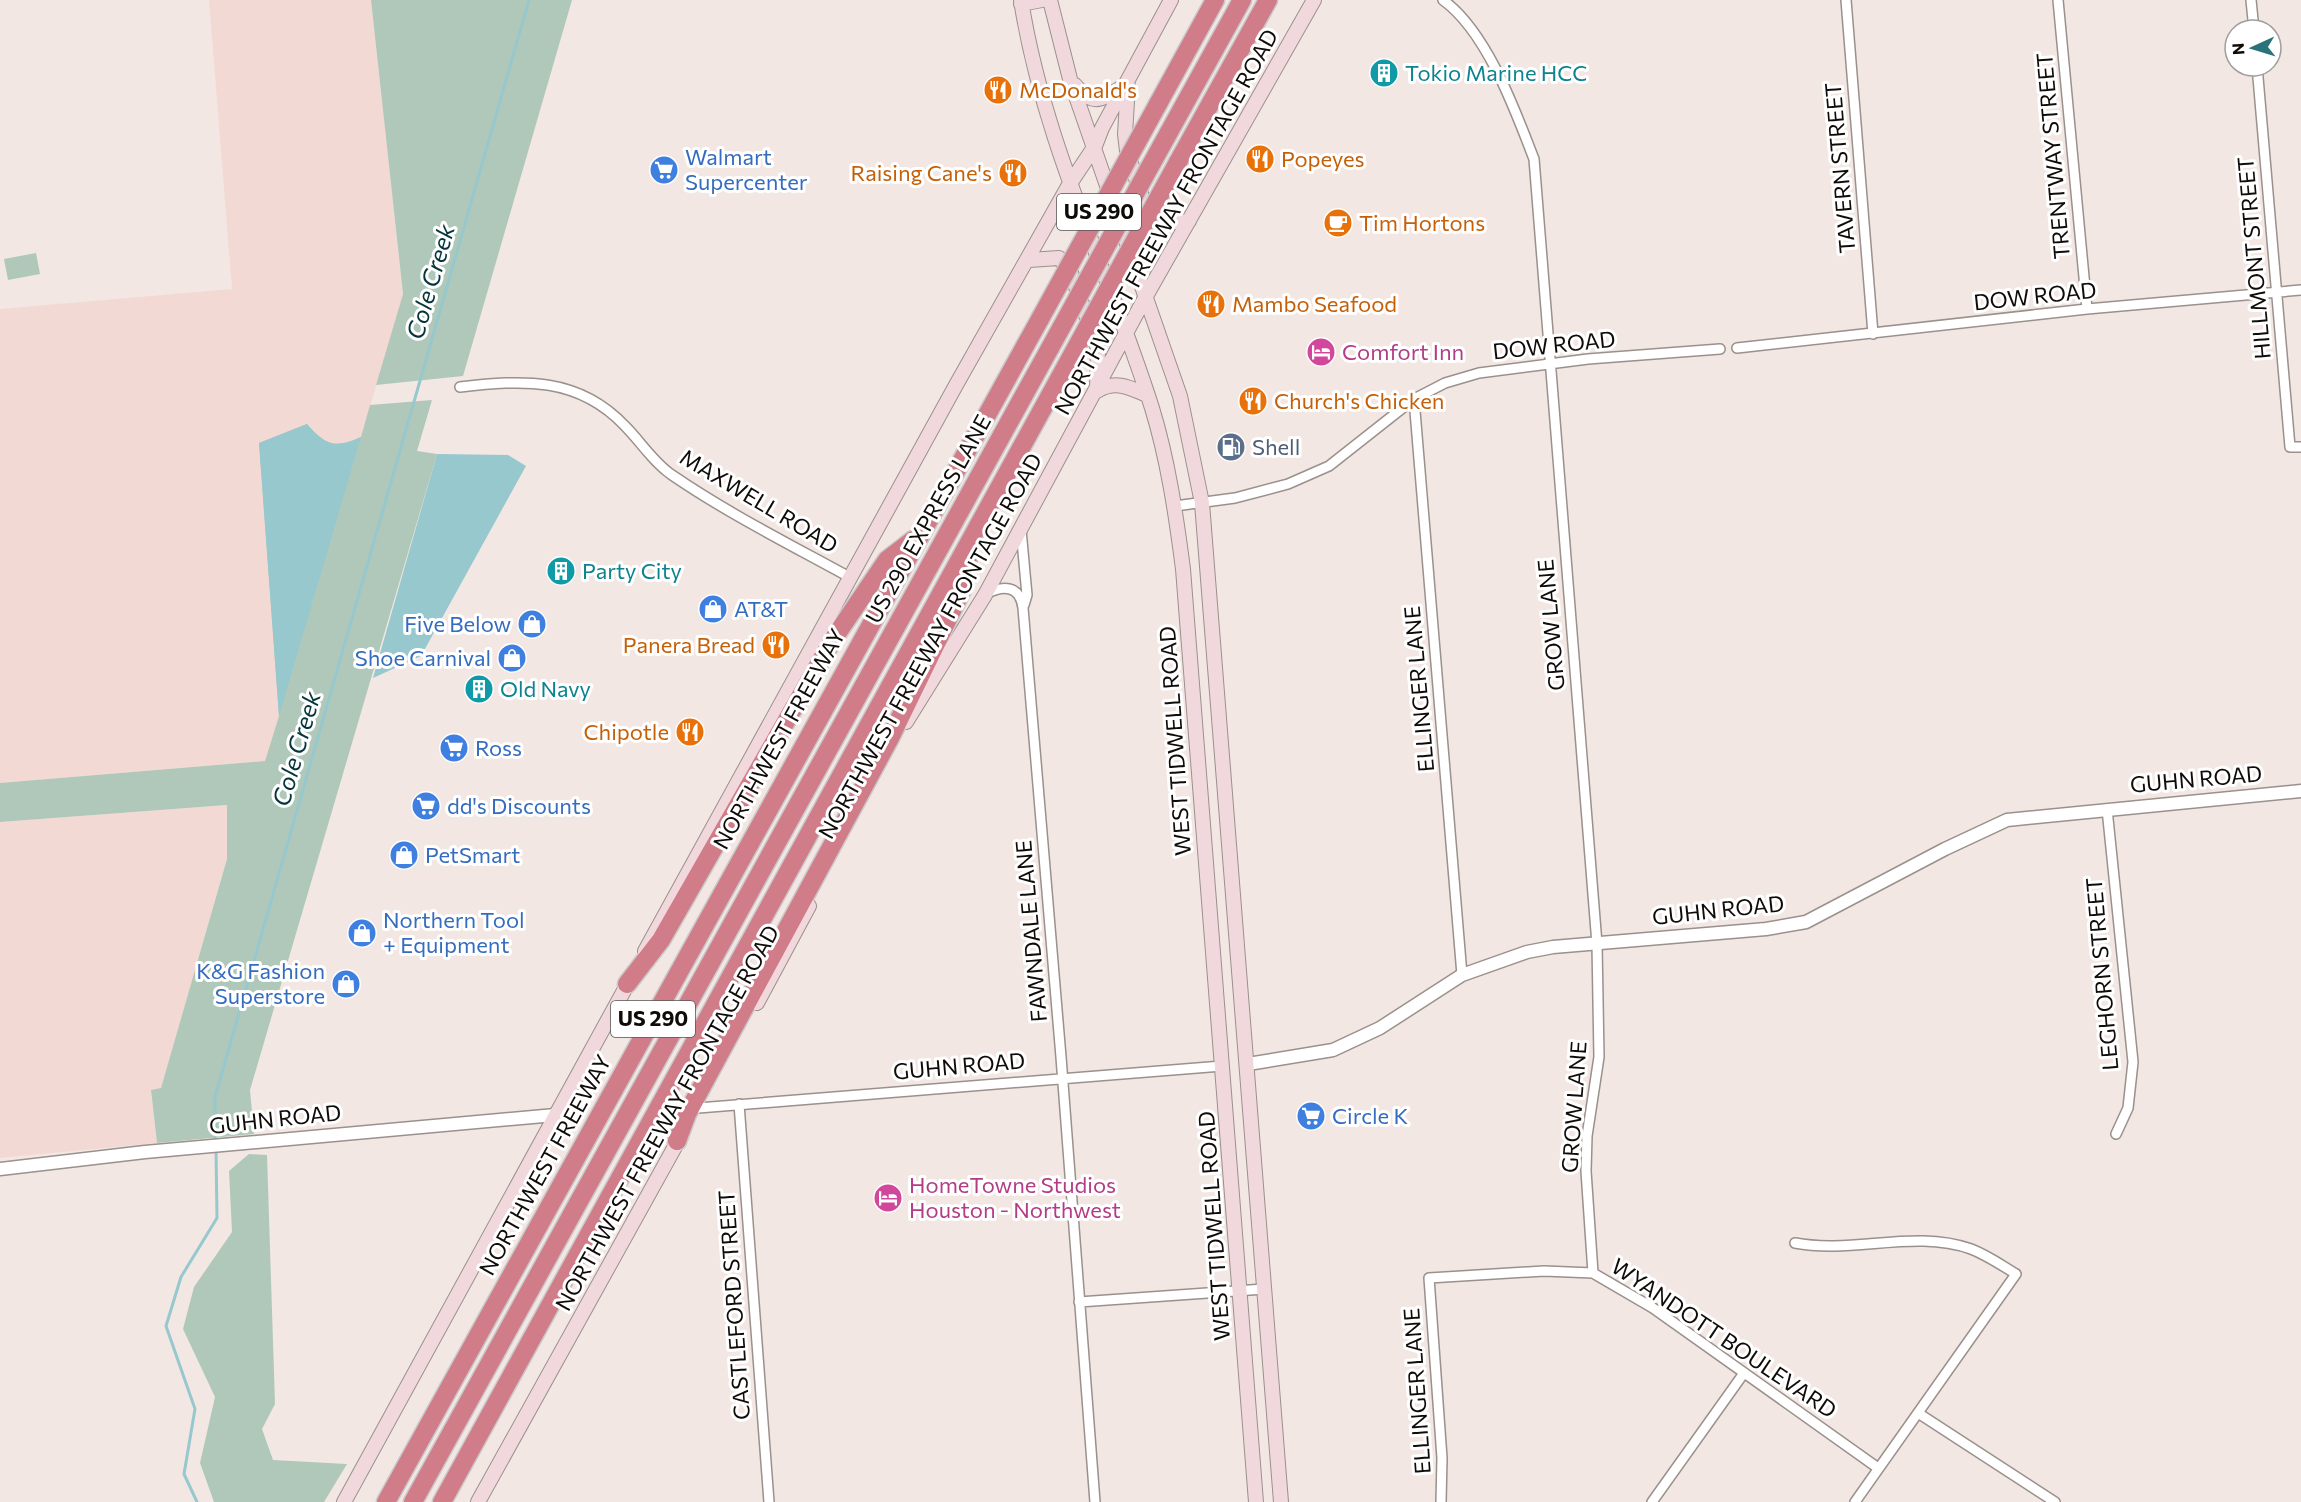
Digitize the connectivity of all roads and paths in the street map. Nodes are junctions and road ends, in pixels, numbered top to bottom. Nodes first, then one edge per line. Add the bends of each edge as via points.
1 (1042, 0) edge
2 (1050, 0) edge
3 (1171, 0) edge
4 (1215, 0) edge
5 (1242, 0) edge
6 (1268, 0) edge
7 (1314, 0) edge
8 (1443, 0) edge
9 (1846, 0) edge
10 (2058, 0) edge
11 (2251, 0) edge
12 (1021, 2) edge
13 (2253, 18) edge
14 (2258, 78) edge
15 (1070, 79) junction
16 (1128, 83) junction
17 (1095, 146) junction
18 (1069, 185) junction
19 (1190, 221) junction
20 (1029, 260) junction
21 (2301, 290) edge
22 (2277, 292) junction
23 (1146, 296) junction
24 (2086, 309) junction
25 (1873, 334) junction
26 (1126, 336) junction
27 (1737, 348) dead end
28 (1720, 349) dead end
29 (1549, 364) junction
30 (460, 387) dead end
31 (1097, 391) junction
32 (1147, 395) junction
33 (1414, 399) junction
34 (2301, 447) edge
35 (1202, 502) junction
36 (1175, 506) junction
37 (1021, 529) junction
38 (920, 535) junction
39 (971, 538) junction
40 (850, 578) junction
41 (985, 595) junction
42 (1023, 608) junction
43 (1192, 687) junction
44 (1217, 687) junction
45 (2301, 791) edge
46 (2107, 808) junction
47 (1232, 877) junction
48 (1207, 878) junction
49 (1597, 944) junction
50 (1462, 975) junction
51 (627, 984) junction
52 (1248, 1064) junction
53 (1222, 1066) junction
54 (1063, 1078) junction
55 (739, 1104) junction
56 (698, 1108) junction
57 (555, 1116) junction
58 (2116, 1134) dead end
59 (678, 1141) junction
60 (0, 1169) edge
61 (1795, 1243) dead end
62 (1593, 1273) junction
63 (1429, 1278) joint
64 (1264, 1289) junction
65 (1240, 1291) junction
66 (1079, 1302) junction
67 (1744, 1373) junction
68 (1918, 1413) junction
69 (1275, 1418) junction
70 (1250, 1420) junction
71 (1878, 1468) junction
72 (344, 1502) edge
73 (386, 1502) edge
74 (413, 1502) edge
75 (442, 1502) edge
76 (478, 1502) edge
77 (769, 1502) edge
78 (1095, 1502) edge
79 (1256, 1502) edge
80 (1281, 1502) edge
81 (1441, 1502) edge
82 (1652, 1502) edge
83 (1855, 1502) edge
84 (2055, 1502) edge

1 - 12 main road
2 - 15 main road, WEST TIDWELL ROAD
3 - 16 main road
4 - 38 highway, NORTHWEST FREEWAY / US 290, bridge
5 - 74 highway, US 290 EXPRESS LANE, bridge
6 - 39 highway, US 290, bridge
7 - 19 main road, NORTHWEST FREEWAY FRONTAGE ROAD
8 - 29 street, GROW LANE via 1489,56 1507,89 1534,159
9 - 25 street, TAVERN STREET
10 - 24 street, TRENTWAY STREET
11 - 13 street
12 - 18 main road, WEST TIDWELL ROAD
14 - 22 street, HILLMONT STREET
15 - 16 main road via 1084,96 1096,100
15 - 17 main road, WEST TIDWELL ROAD
16 - 17 main road
16 - 19 main road via 1126,141 1147,212 1159,223
17 - 18 main road
17 - 23 main road, WEST TIDWELL ROAD
18 - 20 main road
18 - 26 main road, WEST TIDWELL ROAD
19 - 23 main road, NORTHWEST FREEWAY FRONTAGE ROAD
20 - 31 main road via 1059,258 1070,270 1098,349
20 - 40 main road
21 - 22 street, DOW ROAD
22 - 24 street, DOW ROAD
22 - 34 street, HILLMONT STREET via 2290,447
23 - 26 main road, NORTHWEST FREEWAY FRONTAGE ROAD
23 - 35 main road, WEST TIDWELL ROAD via 1180,396
24 - 25 street, DOW ROAD
25 - 27 street, DOW ROAD
26 - 31 main road, NORTHWEST FREEWAY FRONTAGE ROAD
26 - 32 main road, WEST TIDWELL ROAD
28 - 29 street, DOW ROAD
29 - 33 street, DOW ROAD via 1479,373 1445,383
29 - 49 street, GROW LANE
30 - 40 street, MAXWELL ROAD via 521,382 559,386 597,400 670,474
31 - 32 main road via 1107,385 1128,386
31 - 37 main road, NORTHWEST FREEWAY FRONTAGE ROAD
32 - 36 main road, WEST TIDWELL ROAD
33 - 35 street, DOW ROAD via 1329,466 1288,484
33 - 50 street, ELLINGER LANE
35 - 36 street, DOW ROAD
35 - 44 main road, WEST TIDWELL ROAD
36 - 43 main road, WEST TIDWELL ROAD
37 - 41 main road, NORTHWEST FREEWAY FRONTAGE ROAD
37 - 42 street, FAWNDALE LANE via 1027,595
38 - 51 highway via 887,560 832,641 661,940
38 - 73 highway, NORTHWEST FREEWAY / US 290
39 - 59 highway via 963,588 890,738 687,1114
39 - 75 highway, US 290
40 - 51 main road
41 - 42 street via 1008,587 1022,599
41 - 56 main road, NORTHWEST FREEWAY FRONTAGE ROAD via 905,723
42 - 54 street, FAWNDALE LANE
43 - 44 main road
43 - 48 main road, WEST TIDWELL ROAD
44 - 47 main road, WEST TIDWELL ROAD
45 - 46 street, GUHN ROAD
46 - 49 street, GUHN ROAD via 2007,820 1806,922 1766,930
46 - 58 street, LEGHORN STREET via 2133,1062 2128,1108
47 - 48 main road
47 - 52 main road, WEST TIDWELL ROAD
48 - 53 main road, WEST TIDWELL ROAD
49 - 50 street, GUHN ROAD via 1527,952
49 - 62 street, GROW LANE via 1599,1057 1587,1136 1586,1172
50 - 52 street, GUHN ROAD via 1352,1043 1317,1054
51 - 57 main road
52 - 64 main road, WEST TIDWELL ROAD
53 - 54 street, GUHN ROAD
53 - 65 main road, WEST TIDWELL ROAD
54 - 55 street, GUHN ROAD
54 - 66 street, FAWNDALE LANE
55 - 56 street, GUHN ROAD
55 - 77 street, CASTLEFORD STREET
56 - 59 main road, NORTHWEST FREEWAY FRONTAGE ROAD
57 - 60 street, GUHN ROAD
57 - 72 main road
59 - 76 main road, NORTHWEST FREEWAY FRONTAGE ROAD
61 - 68 street via 1827,1247 1923,1242 1954,1245 1984,1255 2016,1274
62 - 63 street, WYANDOTT BOULEVARD via 1544,1271
62 - 67 street, WYANDOTT BOULEVARD via 1653,1308
63 - 81 street, ELLINGER LANE via 1442,1458
64 - 65 street
64 - 69 main road, WEST TIDWELL ROAD
65 - 66 street
65 - 70 main road, WEST TIDWELL ROAD
66 - 78 street, FAWNDALE LANE
67 - 71 street, WYANDOTT BOULEVARD
67 - 82 street
68 - 71 street
68 - 84 street
69 - 70 main road
69 - 80 main road, WEST TIDWELL ROAD
70 - 79 main road, WEST TIDWELL ROAD
71 - 83 street

